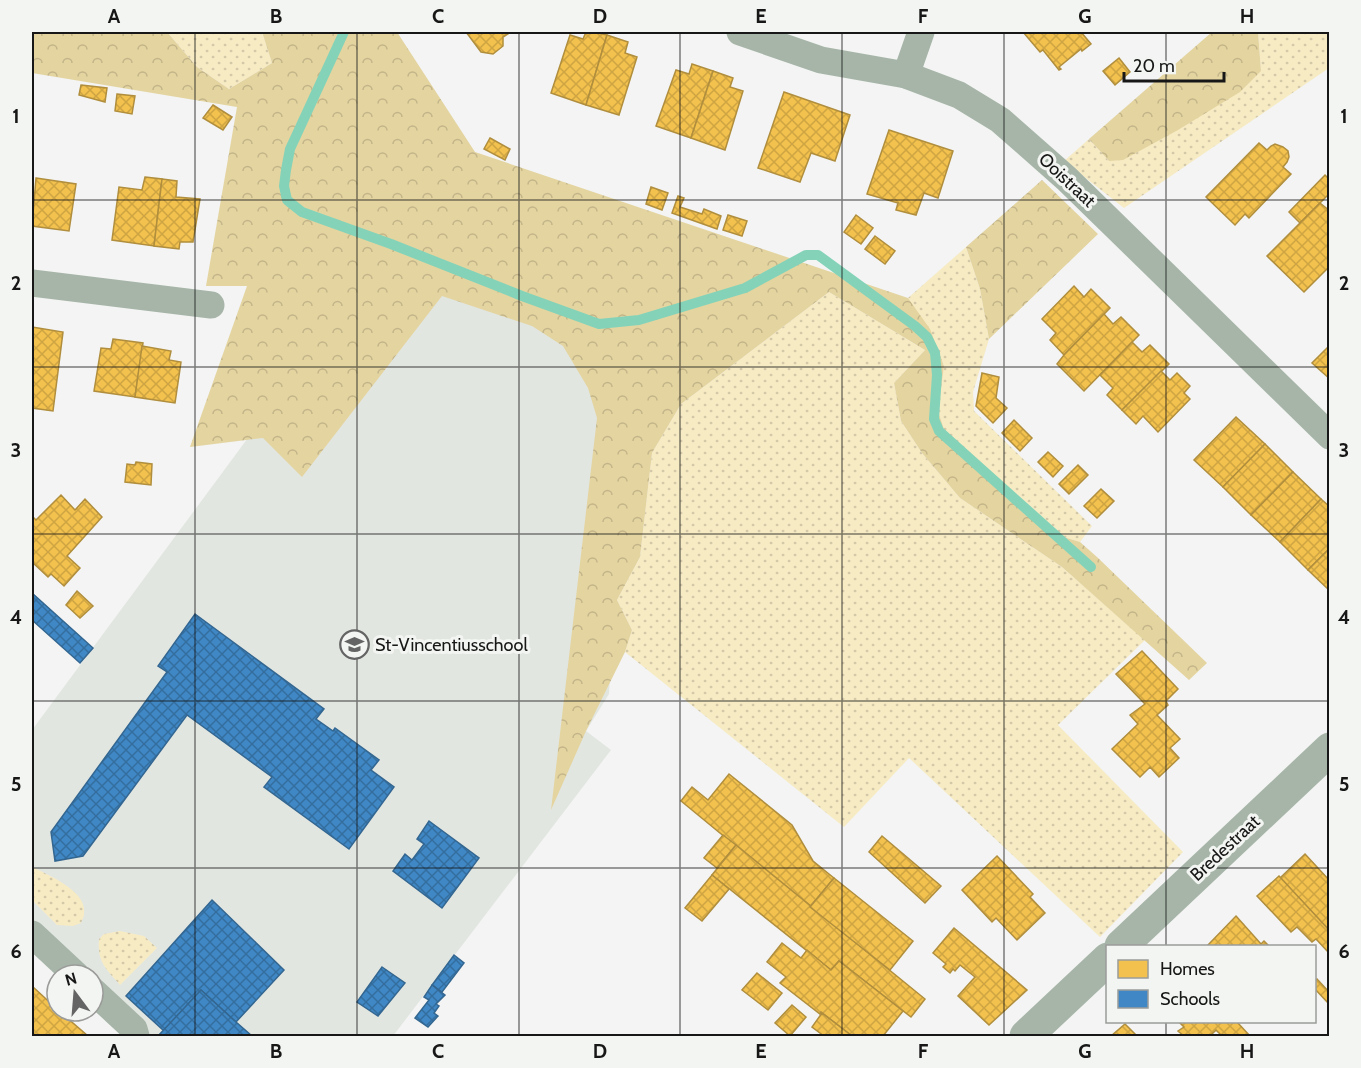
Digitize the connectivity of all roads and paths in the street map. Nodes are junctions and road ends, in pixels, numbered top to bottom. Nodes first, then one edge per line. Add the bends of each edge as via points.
1 (740, 32) edge
2 (921, 32) edge
3 (906, 75) junction
4 (32, 283) edge
5 (211, 305) dead end
6 (1329, 436) edge
7 (1329, 749) edge
8 (32, 934) edge
9 (1122, 945) edge
10 (1106, 960) edge
11 (63, 963) edge
12 (105, 1002) edge
13 (136, 1036) edge
14 (1026, 1036) edge

1 - 3 street, Ooistraat via 821,60
2 - 3 street
3 - 6 street, Ooistraat via 959,95 1000,120 1082,194
4 - 5 street
7 - 9 street, Bredestraat
8 - 11 street
10 - 14 street
12 - 13 street via 134,1029

